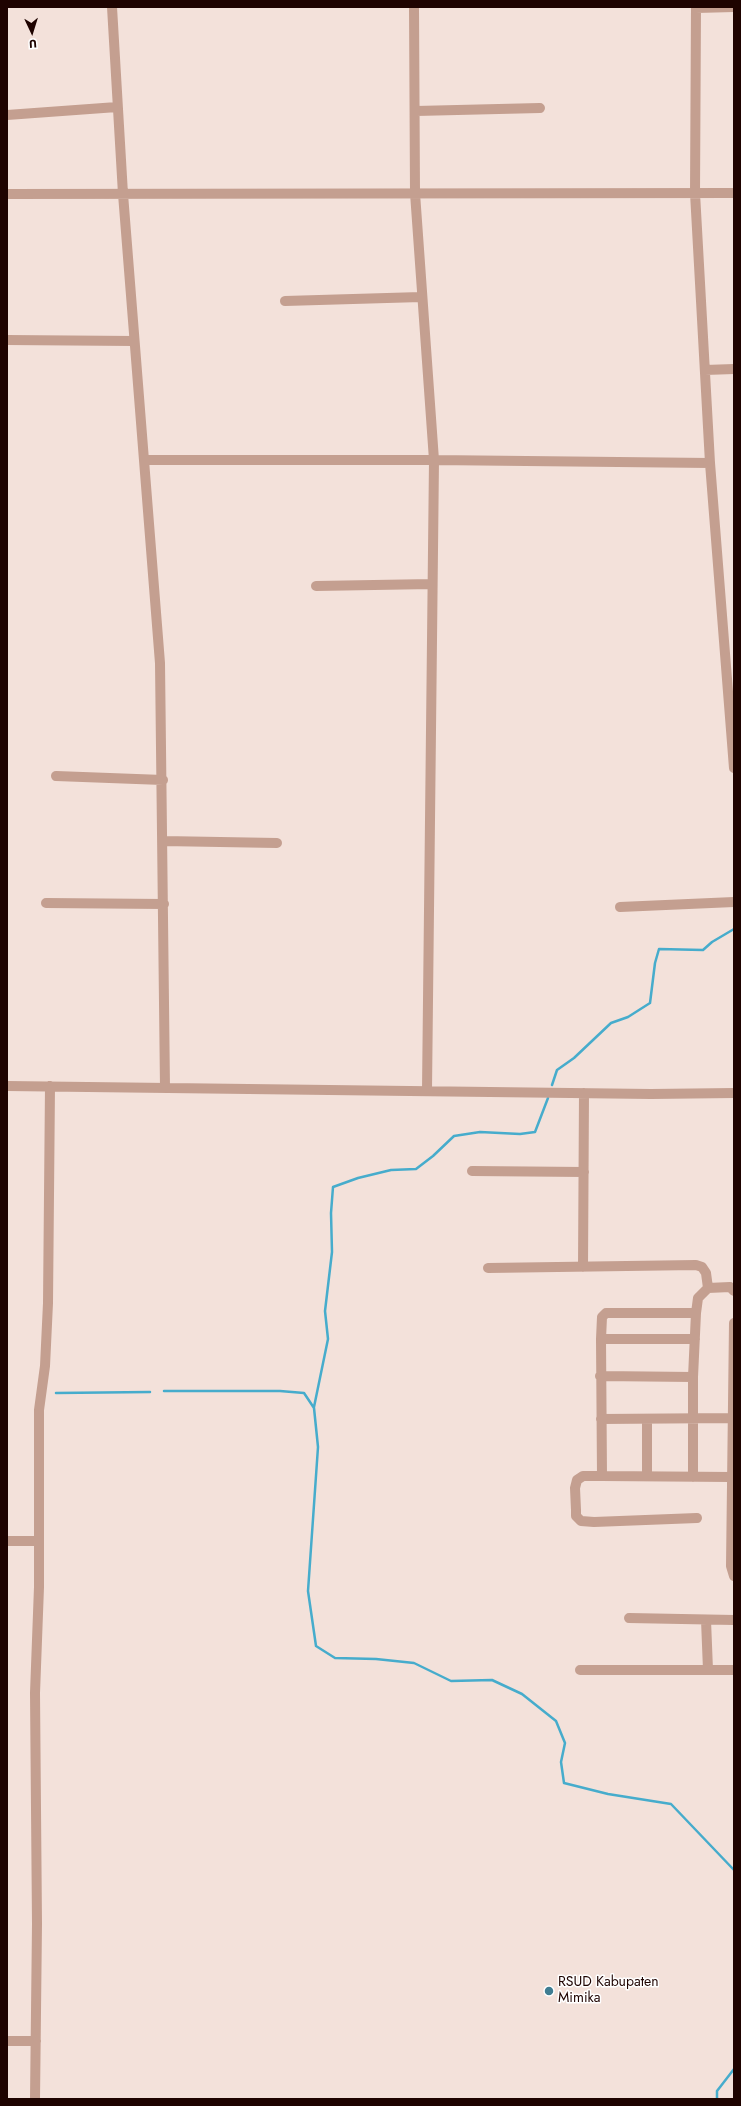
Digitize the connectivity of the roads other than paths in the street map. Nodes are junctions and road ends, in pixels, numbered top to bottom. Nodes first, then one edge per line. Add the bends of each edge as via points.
1 (112, 7) edge
2 (414, 7) edge
3 (734, 7) edge
4 (696, 8) edge
5 (117, 107) junction
6 (540, 108) dead end
7 (416, 110) junction
8 (7, 115) edge
9 (415, 193) junction
10 (695, 193) junction
11 (734, 193) edge
12 (7, 194) edge
13 (122, 194) junction
14 (421, 297) junction
15 (285, 300) dead end
16 (7, 340) edge
17 (134, 341) junction
18 (734, 369) edge
19 (706, 370) junction
20 (144, 460) junction
21 (434, 460) junction
22 (710, 464) junction
23 (432, 584) junction
24 (316, 586) dead end
25 (734, 768) edge
26 (56, 776) dead end
27 (163, 780) junction
28 (163, 841) junction
29 (277, 843) dead end
30 (734, 902) edge
31 (46, 903) dead end
32 (164, 904) junction
33 (620, 907) dead end
34 (7, 1086) edge
35 (50, 1086) junction
36 (165, 1088) junction
37 (427, 1090) junction
38 (584, 1093) junction
39 (734, 1093) edge
40 (472, 1171) dead end
41 (584, 1172) junction
42 (582, 1267) junction
43 (488, 1268) dead end
44 (708, 1288) junction
45 (734, 1291) edge
46 (696, 1313) junction
47 (734, 1319) edge
48 (734, 1323) edge
49 (600, 1339) junction
50 (695, 1339) junction
51 (600, 1376) junction
52 (693, 1377) junction
53 (692, 1417) junction
54 (733, 1418) junction
55 (601, 1419) junction
56 (647, 1419) junction
57 (732, 1475) edge
58 (602, 1476) junction
59 (647, 1476) junction
60 (693, 1477) junction
61 (697, 1518) dead end
62 (7, 1541) edge
63 (38, 1541) junction
64 (734, 1576) edge
65 (629, 1618) dead end
66 (706, 1620) junction
67 (734, 1620) edge
68 (580, 1670) dead end
69 (708, 1670) junction
70 (734, 1670) edge
71 (7, 2041) edge
72 (36, 2041) junction
73 (35, 2099) edge

1 - 5 street
2 - 7 street
3 - 4 street
4 - 10 street
5 - 8 street
5 - 13 street
6 - 7 street
7 - 9 street
9 - 10 street
9 - 13 street
9 - 14 street
10 - 11 street
10 - 19 street
12 - 13 street
13 - 17 street
14 - 15 street
14 - 21 street
16 - 17 street
17 - 20 street
18 - 19 street
19 - 22 street
20 - 21 street
20 - 27 street via 160,663
21 - 22 street
21 - 23 street
22 - 25 street
23 - 24 street
23 - 37 street
26 - 27 street
27 - 28 street
28 - 29 street
28 - 32 street
30 - 33 street
31 - 32 street
32 - 36 street
34 - 35 street
35 - 36 street
35 - 63 street via 48,1303 45,1366 39,1410
36 - 37 street
37 - 38 street
38 - 39 street
38 - 41 street
40 - 41 street
41 - 42 street
42 - 43 street
42 - 44 street via 696,1265 706,1273
44 - 45 street via 730,1287
44 - 46 street via 698,1298
46 - 49 street via 606,1314 602,1317
46 - 50 street
47 - 48 street
48 - 54 street
49 - 50 street
49 - 51 street
50 - 52 street
51 - 52 street
51 - 55 street
52 - 53 street
53 - 54 street
53 - 56 street
53 - 60 street
54 - 57 street
55 - 56 street
55 - 58 street
56 - 59 street
57 - 60 street
57 - 64 street via 731,1566
58 - 59 street
58 - 61 street via 587,1475 577,1480 574,1488 576,1516 581,1521
59 - 60 street
62 - 63 street
63 - 72 street via 35,1693
65 - 66 street
66 - 67 street
66 - 69 street
68 - 69 street
69 - 70 street
71 - 72 street
72 - 73 street

